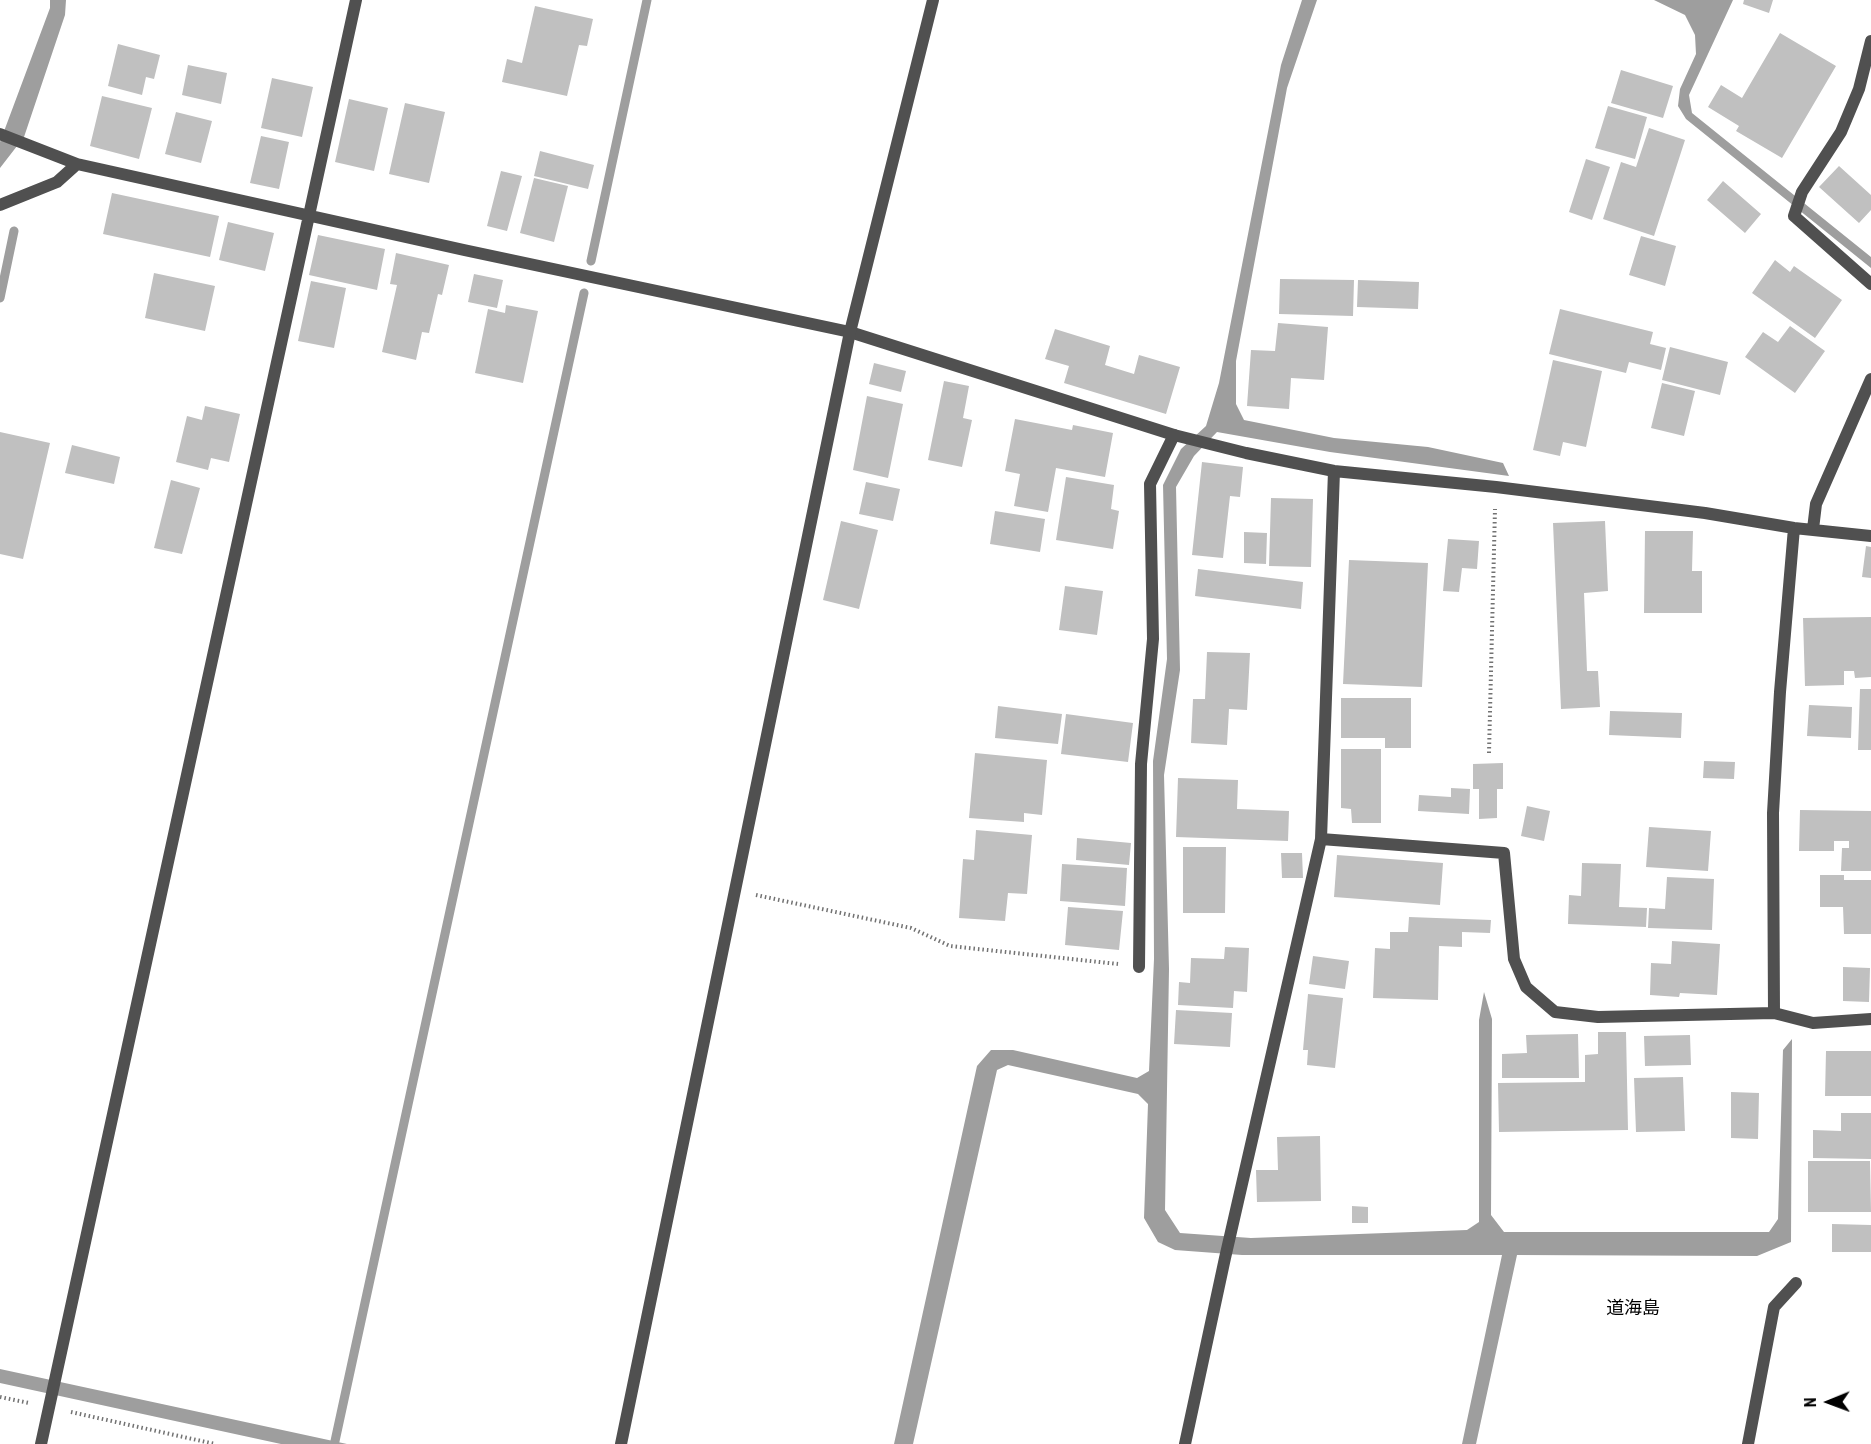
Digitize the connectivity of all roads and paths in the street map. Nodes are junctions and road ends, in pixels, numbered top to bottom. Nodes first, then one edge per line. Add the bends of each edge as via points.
1 (356, 0) edge
2 (933, 0) edge
3 (1871, 41) edge
4 (0, 134) edge
5 (77, 164) junction
6 (0, 205) edge
7 (309, 216) junction
8 (1871, 284) edge
9 (850, 332) junction
10 (1871, 379) edge
11 (1179, 437) junction
12 (1334, 471) junction
13 (1496, 487) junction
14 (1794, 528) junction
15 (1813, 530) junction
16 (1871, 536) edge
17 (1489, 753) dead end
18 (1321, 839) junction
19 (735, 891) junction
20 (1139, 967) joint
21 (1774, 1013) junction
22 (1871, 1019) edge
23 (1796, 1283) dead end
24 (0, 1397) edge
25 (50, 1403) junction
26 (41, 1444) edge
27 (215, 1444) edge
28 (621, 1444) edge
29 (1185, 1444) edge
30 (1748, 1444) edge

1 - 7 street
2 - 9 street
3 - 8 street via 1859,89 1841,132 1802,192 1794,216
4 - 5 street
5 - 6 street via 57,182
5 - 7 street
7 - 9 street
7 - 25 street
9 - 11 street
9 - 19 street
10 - 15 street via 1816,504
11 - 12 street
11 - 20 street via 1150,484 1153,639 1141,764
12 - 13 street
12 - 18 street
13 - 14 street
13 - 17 path
14 - 15 street
14 - 21 street via 1773,813
15 - 16 street
18 - 21 street via 1504,853 1514,959 1526,987 1555,1012 1598,1017
18 - 29 street
19 - 20 path via 911,928 950,946
19 - 28 street
21 - 22 street via 1813,1023
23 - 30 street via 1774,1307
24 - 25 path
25 - 26 street
25 - 27 path

